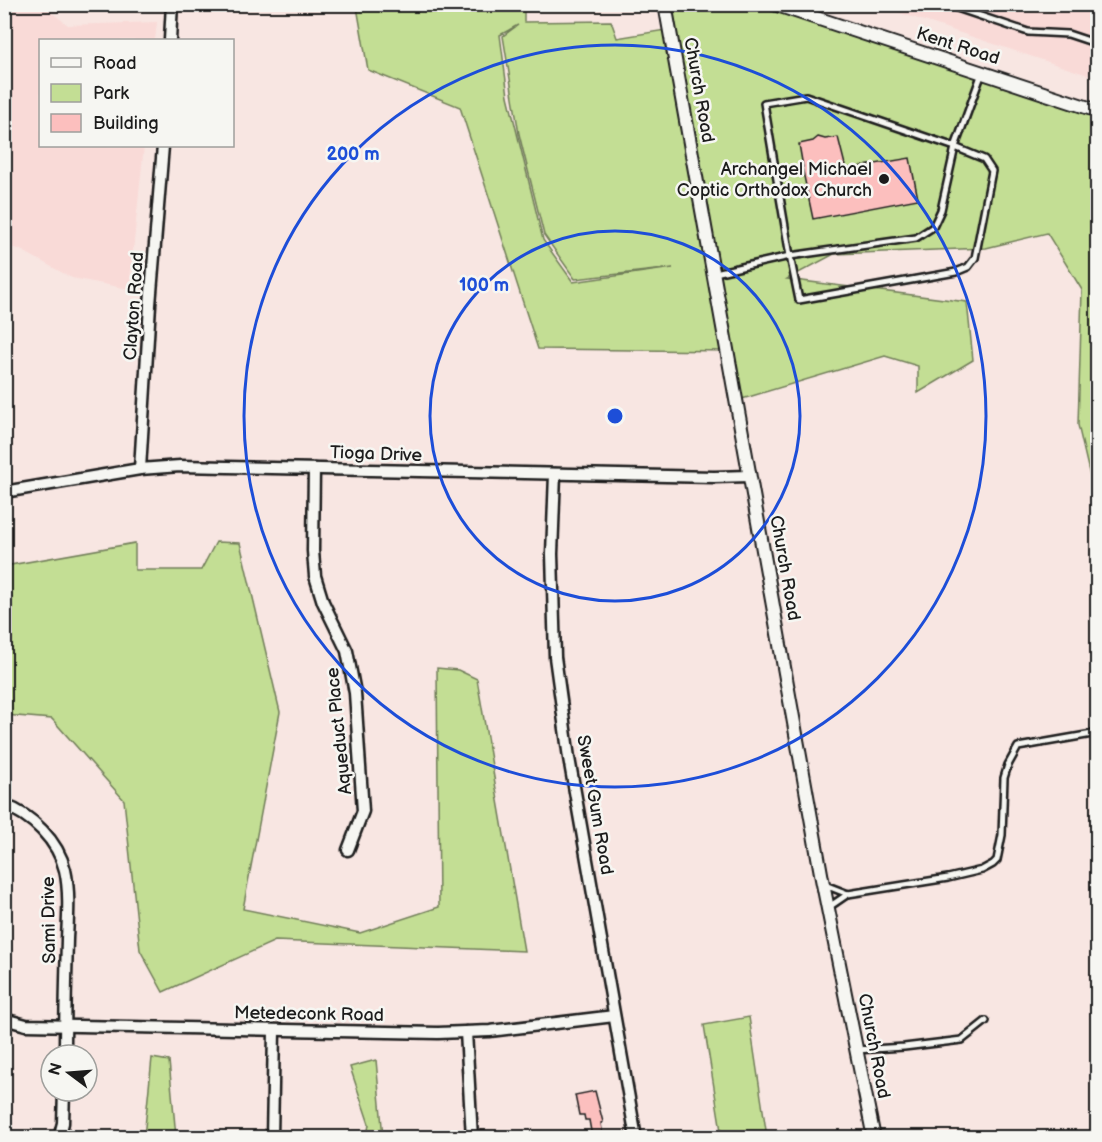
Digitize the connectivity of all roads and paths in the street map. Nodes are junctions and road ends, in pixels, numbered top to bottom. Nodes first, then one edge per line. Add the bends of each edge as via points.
1 (172, 4) edge
2 (665, 4) edge
3 (774, 4) edge
4 (945, 4) edge
5 (170, 39) edge
6 (1098, 44) edge
7 (982, 73) junction
8 (1098, 111) edge
9 (163, 147) edge
10 (955, 147) junction
11 (790, 256) junction
12 (714, 273) junction
13 (141, 469) junction
14 (314, 469) junction
15 (555, 474) junction
16 (749, 476) junction
17 (4, 492) edge
18 (1098, 733) edge
19 (4, 805) edge
20 (348, 850) dead end
21 (824, 885) junction
22 (848, 894) junction
23 (829, 907) junction
24 (614, 1016) junction
25 (4, 1019) edge
26 (986, 1021) dead end
27 (65, 1026) junction
28 (274, 1030) junction
29 (466, 1032) junction
30 (65, 1043) edge
31 (856, 1050) junction
32 (64, 1103) edge
33 (59, 1137) edge
34 (272, 1137) edge
35 (472, 1137) edge
36 (636, 1137) edge
37 (874, 1137) edge

1 - 5 street
2 - 12 street, Church Road
3 - 7 street, Kent Road
4 - 6 lane via 1028,32 1068,34
7 - 8 street, Kent Road
7 - 10 lane
9 - 13 street, Clayton Road
10 - 11 lane via 941,210 933,227 916,238
10 - 11 lane via 806,96 764,103
10 - 11 lane via 984,159 992,171 978,252 968,267 799,300
11 - 12 lane
12 - 16 street, Church Road
13 - 14 street, Tioga Drive
13 - 17 street, Tioga Drive
14 - 15 street, Tioga Drive
14 - 20 street, Aqueduct Place via 315,576 347,651 355,693 363,811
15 - 16 street, Tioga Drive
15 - 24 street, Sweet Gum Road via 555,657
16 - 21 street, Church Road
18 - 22 lane via 1018,747 1004,778 1002,835 993,864 948,878
19 - 27 street, Sami Drive via 44,832 65,870
21 - 22 lane
21 - 23 street, Church Road
22 - 23 lane
23 - 31 street, Church Road
24 - 29 street, Metedeconk Road
24 - 36 street, Sweet Gum Road
25 - 27 street, Metedeconk Road via 26,1025
26 - 31 lane via 962,1040
27 - 28 street, Metedeconk Road
27 - 30 street, Sami Drive
28 - 29 street, Metedeconk Road
28 - 34 street
29 - 35 street
31 - 37 street, Church Road
32 - 33 street

